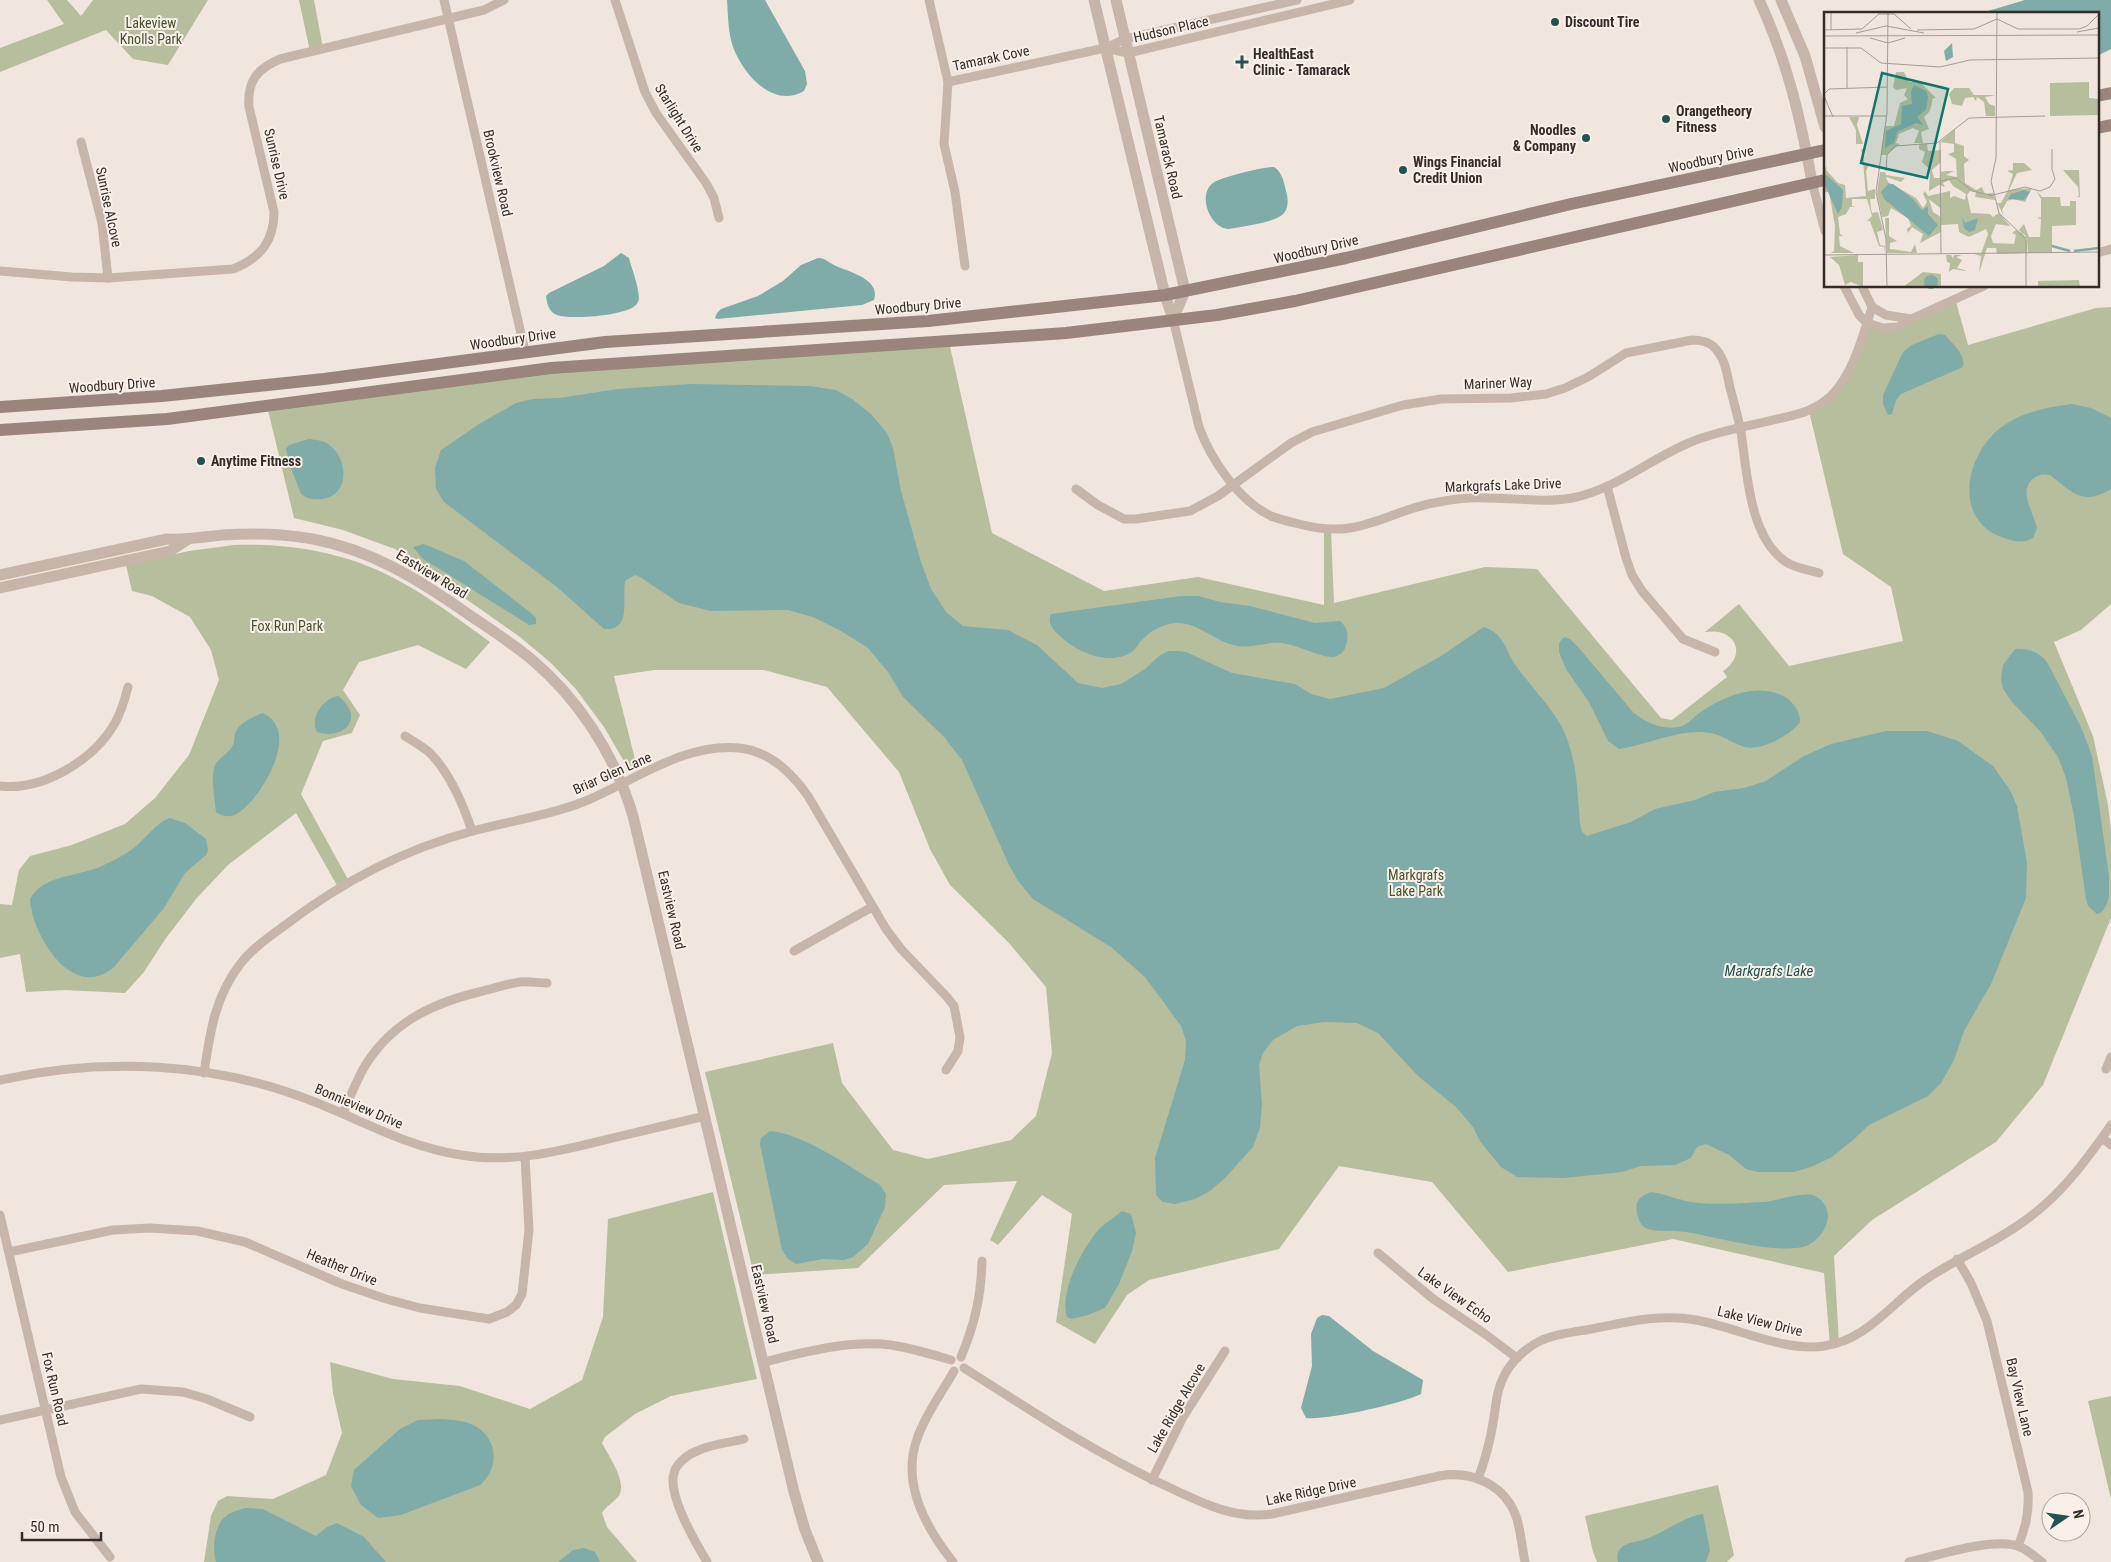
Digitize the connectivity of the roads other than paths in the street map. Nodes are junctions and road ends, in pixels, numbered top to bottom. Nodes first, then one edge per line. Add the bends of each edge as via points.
1 (444, 0) edge
2 (504, 0) edge
3 (615, 0) edge
4 (929, 0) edge
5 (1094, 0) edge
6 (1116, 0) edge
7 (1297, 0) edge
8 (1350, 0) edge
9 (1759, 0) edge
10 (1781, 0) edge
11 (448, 18) junction
12 (1125, 39) junction
13 (1105, 48) junction
14 (1128, 53) junction
15 (948, 82) junction
16 (2111, 93) edge
17 (2098, 96) edge
18 (1824, 123) edge
19 (2111, 125) edge
20 (2098, 128) edge
21 (80, 142) dead end
22 (1824, 150) edge
23 (1807, 153) junction
24 (1818, 181) edge
25 (719, 218) dead end
26 (1824, 224) edge
27 (2111, 249) edge
28 (2098, 253) edge
29 (965, 266) dead end
30 (0, 271) edge
31 (108, 278) junction
32 (1845, 288) edge
33 (1863, 288) edge
34 (1980, 288) edge
35 (1185, 291) junction
36 (1165, 295) junction
37 (1872, 307) junction
38 (1173, 319) junction
39 (1911, 319) junction
40 (1867, 323) junction
41 (525, 352) junction
42 (0, 408) edge
43 (1740, 429) junction
44 (0, 430) edge
45 (1234, 485) junction
46 (1607, 486) junction
47 (1076, 489) dead end
48 (187, 540) junction
49 (1819, 574) dead end
50 (0, 575) edge
51 (0, 588) edge
52 (1715, 652) dead end
53 (128, 687) dead end
54 (405, 736) dead end
55 (622, 784) junction
56 (0, 786) edge
57 (472, 831) junction
58 (872, 908) junction
59 (794, 951) dead end
60 (547, 983) dead end
61 (2111, 1057) edge
62 (2106, 1069) dead end
63 (946, 1070) dead end
64 (204, 1073) junction
65 (0, 1080) edge
66 (343, 1113) junction
67 (705, 1116) junction
68 (2111, 1125) edge
69 (2102, 1138) junction
70 (2111, 1145) edge
71 (525, 1157) junction
72 (0, 1215) edge
73 (9, 1252) junction
74 (1378, 1253) dead end
75 (1957, 1259) junction
76 (982, 1261) dead end
77 (1225, 1351) dead end
78 (961, 1357) junction
79 (1517, 1358) junction
80 (951, 1360) junction
81 (764, 1362) junction
82 (964, 1368) junction
83 (954, 1370) junction
84 (45, 1410) junction
85 (250, 1417) dead end
86 (0, 1420) edge
87 (744, 1439) dead end
88 (1478, 1478) junction
89 (1152, 1480) junction
90 (2018, 1546) junction
91 (110, 1557) dead end
92 (708, 1562) edge
93 (818, 1562) edge
94 (954, 1562) edge
95 (1525, 1562) edge
96 (1910, 1562) edge
97 (2042, 1562) edge

1 - 11 street, Brookview Road
2 - 11 street, Sunrise Drive via 484,10
3 - 25 street, Starlight Drive via 645,92 656,113 706,183
4 - 15 street
5 - 13 street
6 - 12 street, Tamarack Road
7 - 12 street, Hudson Place
8 - 14 street, Hudson Place
9 - 23 street via 1789,74
10 - 18 street via 1805,56
11 - 31 street, Sunrise Drive via 280,59 257,73 248,94 249,107 274,212 274,224 264,248 248,263 234,269
11 - 41 street, Brookview Road
12 - 13 street, Hudson Place
12 - 14 street, Tamarack Road
13 - 14 street, Hudson Place
13 - 15 street, Tamarak Cove
13 - 36 street
14 - 35 street, Tamarack Road
15 - 29 street, Tamarak Cove via 944,144 956,192
16 - 17 main road
19 - 20 main road
21 - 31 street, Sunrise Alcove via 102,223
22 - 23 main road, Woodbury Drive
23 - 24 street
23 - 35 main road, Woodbury Drive via 1571,204 1346,258
24 - 26 street
24 - 38 main road via 1295,301
27 - 28 street
30 - 31 street, Sunrise Drive
32 - 40 street via 1859,315
33 - 37 street
34 - 39 street
35 - 36 main road, Woodbury Drive
35 - 38 street
36 - 38 street, Markgrafs Lake Drive
36 - 41 main road, Woodbury Drive via 928,321 605,342
37 - 39 street via 1886,315
37 - 40 street, Markgrafs Lake Drive
38 - 44 main road via 1066,333 551,368 167,419
38 - 45 street, Markgrafs Lake Drive via 1204,441
39 - 40 street via 1895,328
40 - 43 street, Markgrafs Lake Drive via 1843,381 1825,401 1809,411
41 - 42 main road, Woodbury Drive via 315,380
43 - 45 street, Mariner Way via 1720,354 1712,344 1692,340 1626,353 1588,377 1546,394 1441,399 1403,405 1332,425 1291,443
43 - 46 street, Markgrafs Lake Drive via 1676,448
43 - 49 street, Mariner Way via 1753,508 1766,538 1787,563
45 - 46 street, Markgrafs Lake Drive via 1246,499 1271,516 1327,530 1366,524 1438,502 1486,498 1536,501 1573,498
45 - 47 street, Mariner Way via 1190,510 1136,519 1112,514
46 - 52 street via 1626,558 1642,591 1683,638
48 - 50 street, Eastview Road via 167,539
48 - 51 street, Eastview Road via 170,551
48 - 55 street, Eastview Road via 240,534 300,537 363,553 404,571 503,638 543,670 591,726
53 - 56 street via 114,724 83,758 45,779
54 - 57 street via 430,753 443,769
55 - 57 street, Briar Glen Lane via 563,809
55 - 58 street, Briar Glen Lane via 678,758 704,750 740,748 761,755 782,766 795,778
55 - 67 street, Eastview Road via 638,831
57 - 64 street, Briar Glen Lane via 390,861 345,885 259,945 229,981 217,1004
58 - 59 street
58 - 63 street, Briar Glen Lane via 901,949 954,1006 960,1037 958,1051
60 - 66 street via 520,982 461,996 414,1016 377,1050 362,1071
61 - 62 street
64 - 65 street, Bonnieview Drive via 156,1066 110,1065 31,1073
64 - 66 street, Bonnieview Drive via 284,1090
66 - 71 street, Bonnieview Drive via 396,1138 438,1151 492,1158
67 - 71 street, Bonnieview Drive via 568,1150
67 - 81 street, Eastview Road
68 - 69 street, Lake View Drive
69 - 70 street
69 - 75 street, Lake View Drive via 2070,1180 2040,1209 2005,1234
71 - 73 street, Heather Drive via 529,1230 522,1294 508,1312 489,1319 386,1300 245,1242 197,1231 113,1230
72 - 73 street, Fox Run Road
73 - 84 street, Fox Run Road
74 - 79 street, Lake View Echo via 1432,1298
75 - 79 street, Lake View Drive via 1912,1289 1867,1330 1834,1344 1797,1346 1703,1321 1661,1317 1552,1336
75 - 90 street, Bay View Lane via 1987,1320 2028,1492 2027,1522
76 - 78 street via 976,1318
77 - 89 street, Lake Ridge Alcove via 1183,1417
78 - 80 street
78 - 82 street
79 - 88 street, Lake View Drive via 1497,1392 1491,1437
80 - 81 street via 916,1350 870,1344 828,1348
80 - 83 street via 950,1366
81 - 93 street, Eastview Road via 802,1522
82 - 83 street via 958,1372
82 - 89 street, Lake Ridge Drive via 1078,1441
83 - 94 street via 915,1443 912,1470 922,1513 930,1530
84 - 85 street via 141,1389 183,1392
84 - 86 street
84 - 91 street, Fox Run Road via 66,1493 75,1512
87 - 92 street via 695,1452 685,1458 673,1474 678,1506
88 - 89 street, Lake Ridge Drive via 1448,1475 1278,1513 1254,1515 1217,1509
88 - 95 street, Lake Ridge Drive via 1496,1489 1512,1508 1518,1522
90 - 96 street via 1982,1545
90 - 97 street

